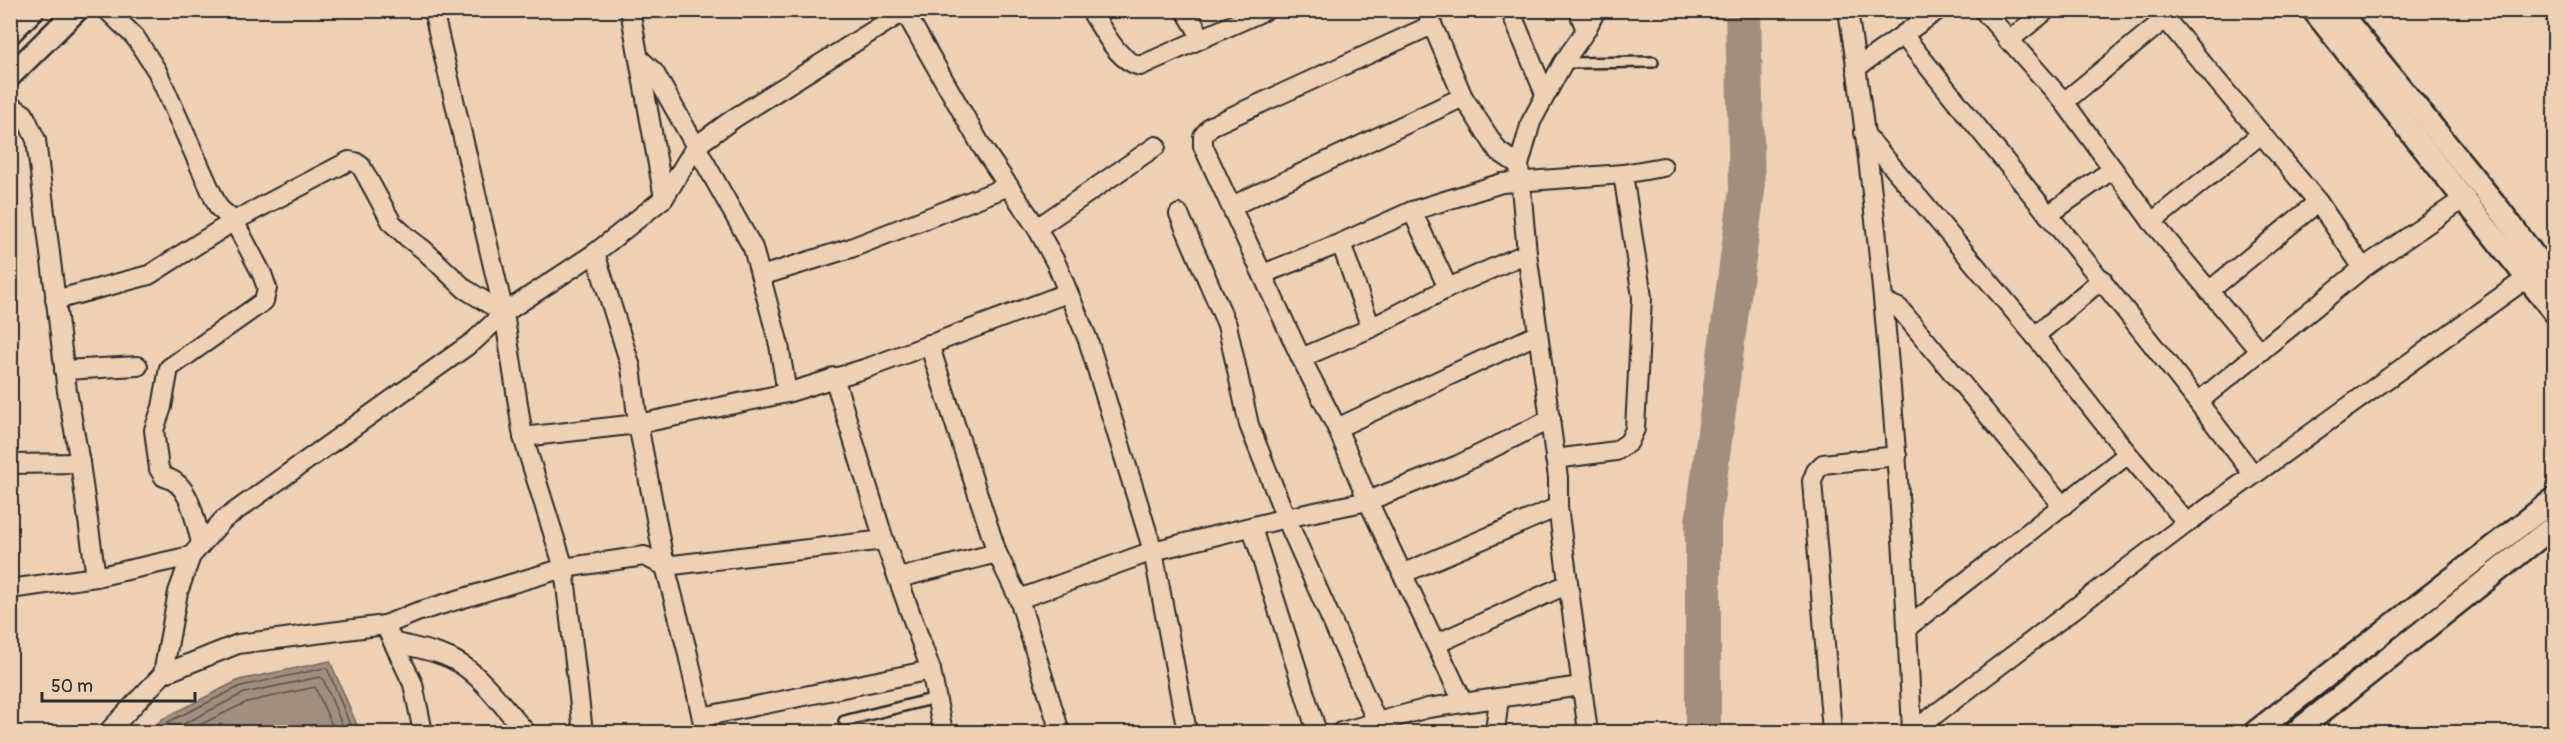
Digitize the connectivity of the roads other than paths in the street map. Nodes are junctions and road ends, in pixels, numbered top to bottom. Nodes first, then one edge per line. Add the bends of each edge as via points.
1 (33, 10) edge
2 (77, 10) edge
3 (107, 10) edge
4 (433, 10) edge
5 (630, 10) edge
6 (1090, 10) edge
7 (1185, 10) edge
8 (1266, 10) edge
9 (1510, 10) edge
10 (1578, 10) edge
11 (1596, 10) edge
12 (1848, 10) edge
13 (1938, 10) edge
14 (1983, 10) edge
15 (2047, 10) edge
16 (2313, 10) edge
17 (2338, 10) edge
18 (905, 11) edge
19 (2162, 15) edge
20 (1429, 18) edge
21 (1587, 30) junction
22 (10, 33) edge
23 (1903, 35) junction
24 (1202, 38) junction
25 (2008, 41) junction
26 (640, 59) junction
27 (1653, 62) dead end
28 (1563, 63) junction
29 (1856, 68) junction
30 (10, 76) edge
31 (1545, 94) junction
32 (1463, 98) junction
33 (2064, 102) junction
34 (10, 105) edge
35 (1864, 133) junction
36 (2260, 135) junction
37 (696, 146) junction
38 (1156, 146) dead end
39 (1663, 167) dead end
40 (2113, 169) junction
41 (1520, 173) junction
42 (1623, 174) junction
43 (1009, 186) junction
44 (664, 198) junction
45 (2465, 198) junction
46 (2318, 202) junction
47 (1232, 206) junction
48 (1412, 211) junction
49 (1179, 214) dead end
50 (2048, 215) junction
51 (234, 221) junction
52 (2152, 222) junction
53 (1037, 228) junction
54 (1341, 243) junction
55 (595, 253) junction
56 (1527, 254) junction
57 (2363, 268) junction
58 (1263, 274) junction
59 (761, 276) junction
60 (2527, 278) junction
61 (2102, 279) junction
62 (2554, 282) edge
63 (1448, 288) junction
64 (2209, 291) junction
65 (1067, 293) junction
66 (55, 300) junction
67 (1885, 302) junction
68 (2554, 312) edge
69 (504, 313) junction
70 (1371, 328) junction
71 (1538, 334) junction
72 (2035, 336) junction
73 (929, 344) junction
74 (2260, 352) junction
75 (1301, 358) junction
76 (138, 366) dead end
77 (64, 370) junction
78 (834, 377) junction
79 (787, 393) junction
80 (2198, 402) junction
81 (1551, 419) junction
82 (638, 424) junction
83 (1337, 428) junction
84 (523, 437) junction
85 (2128, 454) junction
86 (1897, 456) junction
87 (1556, 459) junction
88 (80, 463) junction
89 (10, 464) edge
90 (2253, 474) junction
91 (2554, 498) edge
92 (1368, 501) junction
93 (2063, 506) junction
94 (1558, 507) junction
95 (1286, 518) junction
96 (2187, 523) junction
97 (2554, 526) edge
98 (1252, 528) junction
99 (884, 540) junction
100 (196, 549) junction
101 (1154, 552) junction
102 (997, 553) junction
103 (665, 566) junction
104 (564, 568) junction
105 (1402, 574) junction
106 (96, 577) junction
107 (899, 578) junction
108 (1568, 584) junction
109 (10, 589) edge
110 (1019, 599) junction
111 (385, 625) junction
112 (1908, 627) junction
113 (393, 642) junction
114 (1436, 644) junction
115 (931, 670) junction
116 (162, 674) junction
117 (1581, 686) junction
118 (936, 698) junction
119 (1499, 698) junction
120 (1463, 702) junction
121 (844, 721) dead end
122 (1377, 722) junction
123 (703, 725) edge
124 (108, 732) edge
125 (423, 732) edge
126 (526, 732) edge
127 (583, 732) edge
128 (943, 732) edge
129 (1060, 732) edge
130 (1187, 732) edge
131 (1317, 732) edge
132 (1341, 732) edge
133 (1495, 732) edge
134 (1588, 732) edge
135 (1832, 732) edge
136 (2255, 732) edge
137 (2296, 732) edge

1 - 22 street
2 - 30 street
3 - 51 street via 135,37 157,71 219,208
4 - 69 street
5 - 26 street
6 - 24 street via 1122,58 1140,66
7 - 24 street
8 - 24 street
9 - 31 street
10 - 21 street
11 - 21 street
12 - 29 street
13 - 23 street
14 - 25 street
15 - 25 street
16 - 45 street
17 - 62 street
18 - 37 street
18 - 43 street via 982,147
19 - 33 street
19 - 36 street
20 - 32 street
20 - 47 street via 1211,126 1203,136 1203,146
21 - 28 street
23 - 29 street
23 - 50 street
25 - 33 street
26 - 37 street via 654,72
26 - 44 street
27 - 28 lane
28 - 31 street
29 - 35 street
31 - 41 street via 1531,122
32 - 41 street via 1498,151
32 - 47 street
33 - 40 street
34 - 66 street via 24,114 36,140
35 - 67 street
35 - 72 street
36 - 46 street
36 - 52 street
37 - 44 street
37 - 59 street via 753,248
38 - 53 street
39 - 42 street
40 - 50 street
40 - 52 street
41 - 42 street
41 - 48 street via 1502,183
41 - 56 street
42 - 87 street via 1642,297 1635,429 1629,442 1616,451
43 - 53 street
43 - 59 street via 851,248
44 - 55 street
45 - 57 street
45 - 60 street
46 - 57 street
46 - 64 street
47 - 58 street
48 - 54 street
48 - 63 street
49 - 95 street via 1227,325 1249,425
50 - 61 street
51 - 66 street via 150,275
51 - 69 street via 349,161 355,162 361,166 392,223 465,289
51 - 100 street via 262,274 267,295 253,310 169,368 154,430 159,469 164,477 176,479 185,490
52 - 64 street
53 - 65 street
54 - 58 street
54 - 70 street
55 - 69 street
55 - 82 street via 631,367
56 - 63 street
56 - 71 street
57 - 74 street
58 - 75 street
59 - 79 street
60 - 68 street
60 - 90 street
61 - 72 street
61 - 80 street
63 - 70 street
64 - 74 street
65 - 73 street
65 - 101 street via 1088,340
66 - 77 street
67 - 86 street
67 - 93 street via 1899,308
69 - 84 street
69 - 100 street via 474,341 223,520
70 - 75 street
71 - 81 street
71 - 83 street
72 - 85 street
73 - 78 street
73 - 102 street
74 - 80 street
75 - 83 street
76 - 77 street
77 - 88 street
78 - 79 street
78 - 99 street
79 - 82 street
80 - 90 street
81 - 87 street
81 - 92 street via 1458,465
82 - 84 street
82 - 103 street
83 - 92 street
84 - 104 street
85 - 93 street
85 - 96 street
86 - 112 street
86 - 135 street via 1823,464 1812,481
87 - 94 street
88 - 89 street
88 - 106 street
90 - 96 street
91 - 136 street
92 - 95 street
92 - 105 street
93 - 112 street
94 - 105 street
94 - 108 street
95 - 98 street
95 - 122 street
96 - 112 street via 1912,732
97 - 137 street
98 - 101 street
98 - 131 street
99 - 103 street
99 - 107 street
100 - 106 street
100 - 116 street via 178,592
101 - 110 street
101 - 130 street
102 - 107 street
102 - 110 street
103 - 104 street via 644,556
103 - 123 street
104 - 111 street
104 - 127 street
105 - 114 street
106 - 109 street
107 - 115 street
108 - 114 street
108 - 117 street
110 - 129 street
111 - 113 street
111 - 116 street via 238,644
113 - 125 street via 413,684
113 - 126 street via 460,663
114 - 120 street
115 - 118 street
115 - 123 street
116 - 124 street
117 - 119 street
117 - 134 street
118 - 121 lane
118 - 128 street
119 - 120 street
119 - 133 street
120 - 122 street
122 - 132 street

